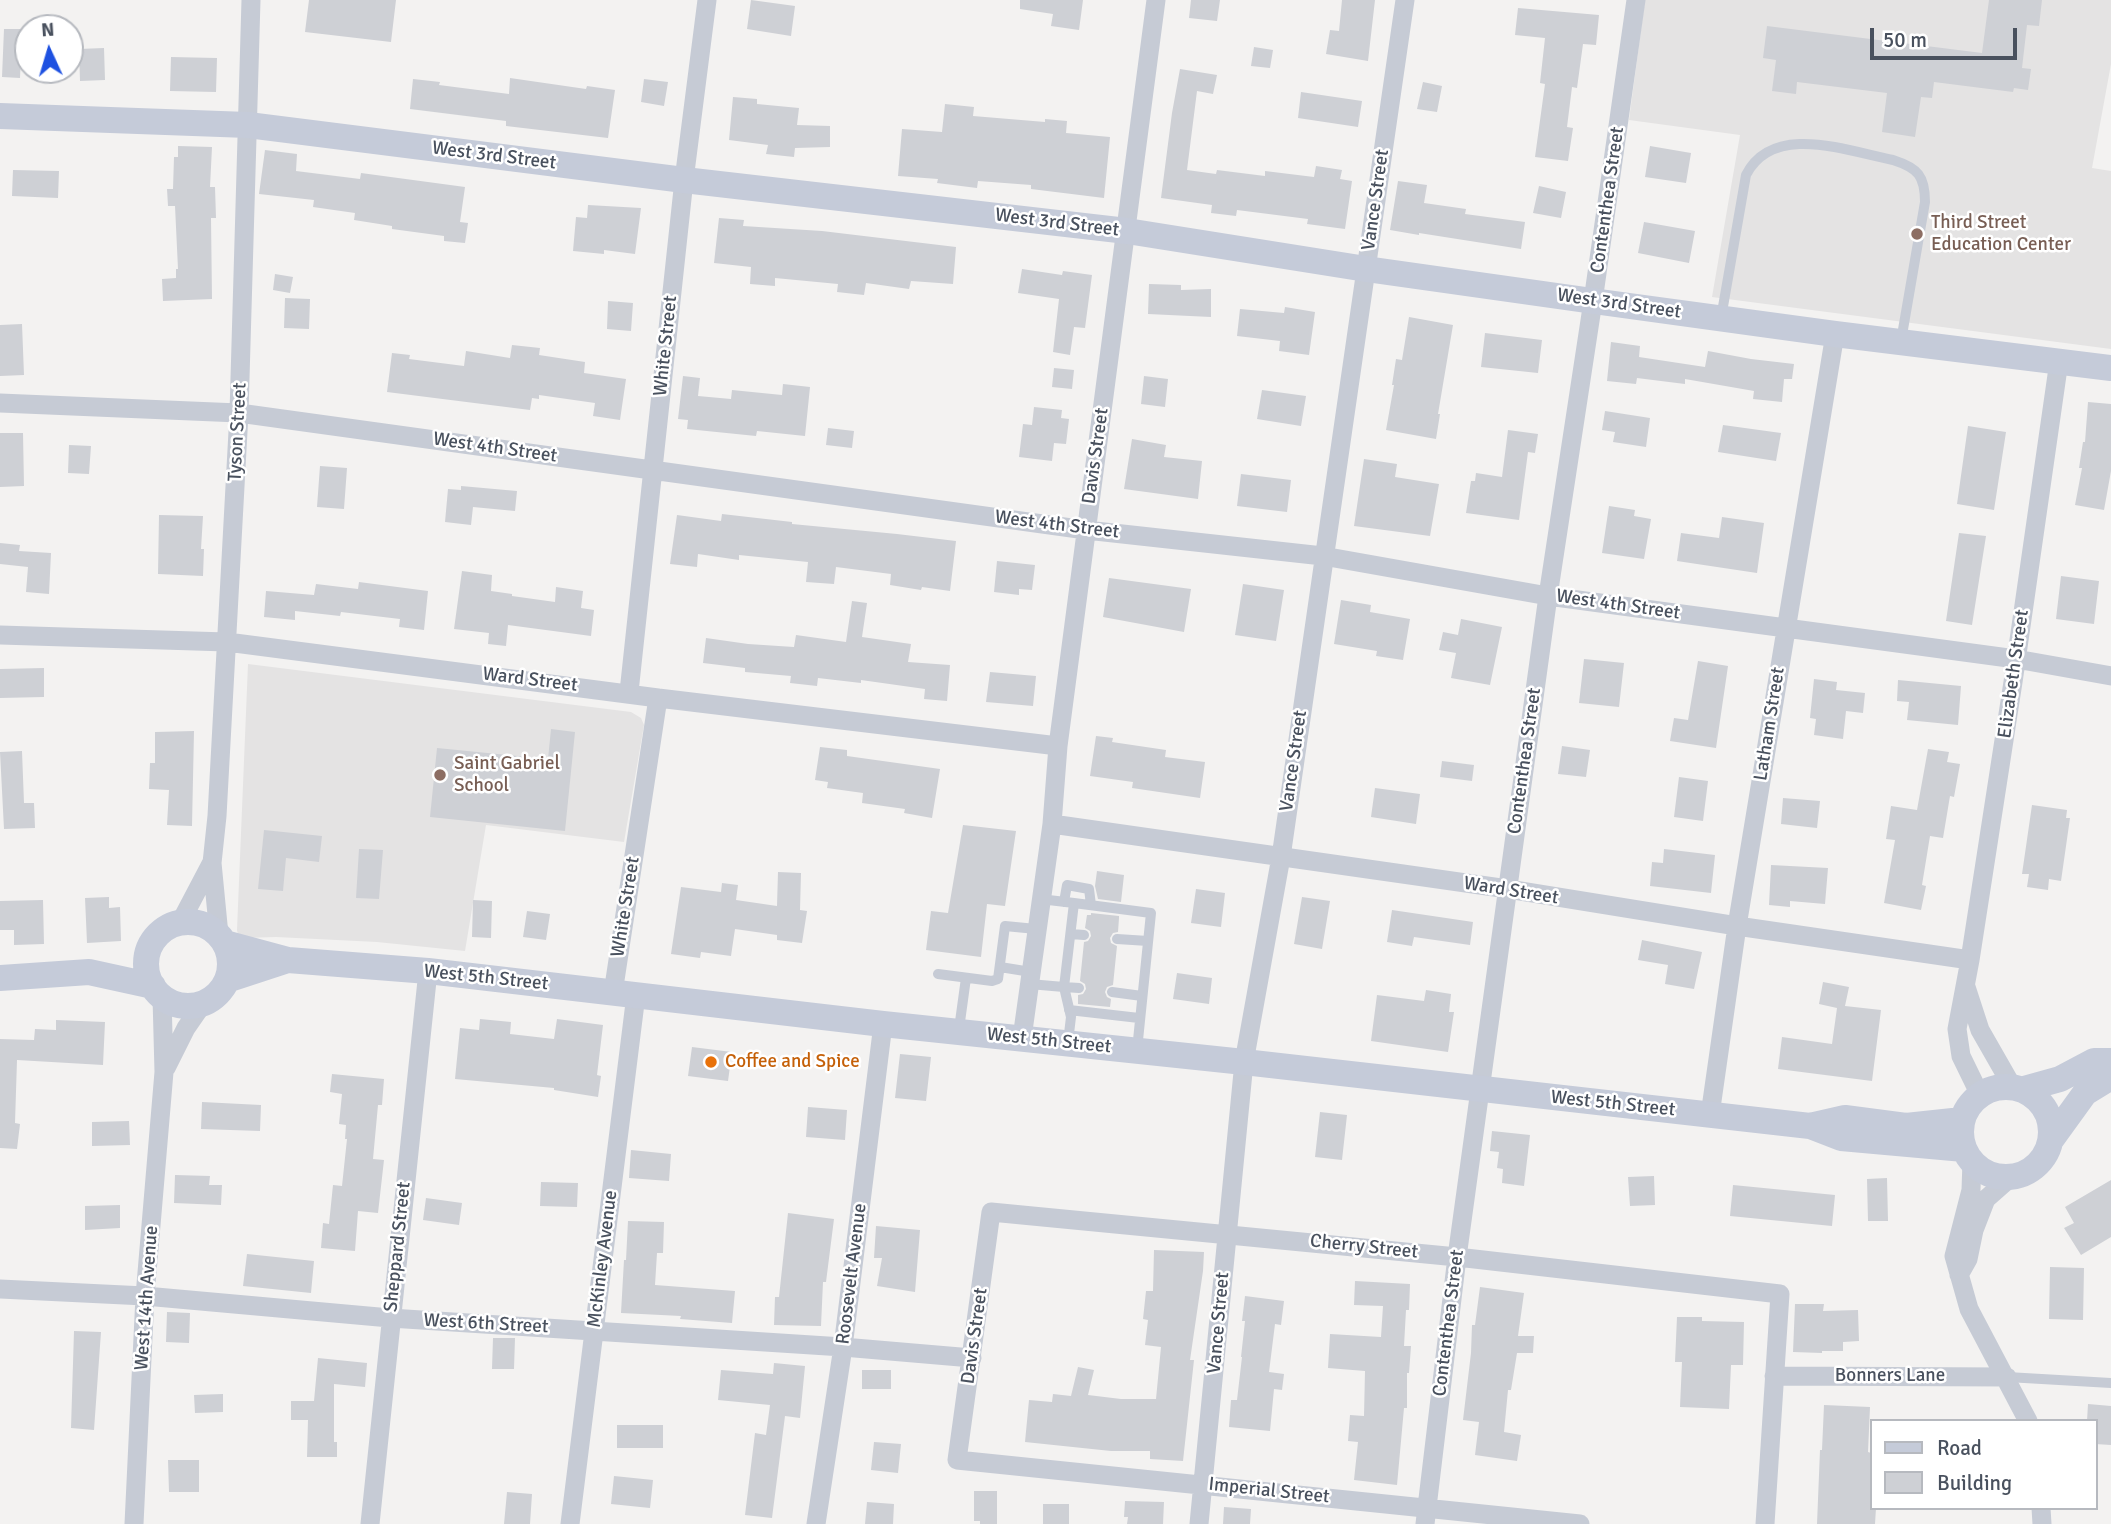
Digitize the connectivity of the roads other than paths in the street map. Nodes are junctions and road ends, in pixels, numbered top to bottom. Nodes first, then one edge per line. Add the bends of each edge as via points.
1 (251, 0) edge
2 (707, 0) edge
3 (1156, 0) edge
4 (1405, 0) edge
5 (1636, 0) edge
6 (0, 116) edge
7 (248, 125) junction
8 (684, 180) junction
9 (1127, 231) junction
10 (1366, 269) junction
11 (1593, 301) junction
12 (1721, 318) junction
13 (1835, 334) junction
14 (1900, 342) junction
15 (2059, 361) junction
16 (2111, 369) edge
17 (0, 403) edge
18 (239, 413) junction
19 (653, 469) junction
20 (1086, 530) junction
21 (1324, 556) junction
22 (1548, 596) junction
23 (1786, 628) junction
24 (0, 635) edge
25 (227, 642) junction
26 (2016, 659) junction
27 (2111, 676) edge
28 (629, 692) junction
29 (658, 698) junction
30 (1058, 746) junction
31 (1052, 824) junction
32 (1281, 857) junction
33 (212, 863) junction
34 (1508, 890) junction
35 (1040, 900) junction
36 (1069, 903) junction
37 (1091, 905) junction
38 (180, 923) junction
39 (1737, 926) junction
40 (1036, 929) junction
41 (1070, 934) junction
42 (1084, 935) dead end
43 (222, 939) junction
44 (1117, 939) dead end
45 (1148, 941) junction
46 (150, 947) junction
47 (288, 960) junction
48 (1970, 960) junction
49 (1000, 967) junction
50 (428, 971) junction
51 (89, 972) junction
52 (938, 974) dead end
53 (0, 978) edge
54 (966, 978) junction
55 (1030, 978) junction
56 (227, 980) junction
57 (1965, 986) junction
58 (1064, 987) junction
59 (1079, 988) dead end
60 (158, 991) junction
61 (1112, 992) dead end
62 (625, 994) junction
63 (1142, 996) junction
64 (204, 1002) junction
65 (1069, 1010) junction
66 (1139, 1018) junction
67 (883, 1024) junction
68 (959, 1032) junction
69 (1021, 1038) junction
70 (1068, 1043) junction
71 (1137, 1050) junction
72 (2111, 1061) edge
73 (1244, 1062) junction
74 (164, 1072) junction
75 (2111, 1077) edge
76 (2018, 1088) junction
77 (1481, 1089) junction
78 (1980, 1094) junction
79 (1710, 1115) junction
80 (1962, 1120) junction
81 (1810, 1126) junction
82 (2051, 1140) junction
83 (1968, 1155) junction
84 (2011, 1177) junction
85 (991, 1212) joint
86 (1228, 1233) junction
87 (1457, 1257) junction
88 (1959, 1275) junction
89 (0, 1289) edge
90 (145, 1296) junction
91 (390, 1318) junction
92 (594, 1331) junction
93 (843, 1347) junction
94 (972, 1358) junction
95 (1774, 1376) junction
96 (2007, 1377) junction
97 (2111, 1383) edge
98 (2027, 1419) edge
99 (957, 1460) joint
100 (1204, 1485) junction
101 (1426, 1515) edge
102 (134, 1524) edge
103 (370, 1524) edge
104 (570, 1524) edge
105 (816, 1524) edge
106 (1199, 1524) edge
107 (1580, 1524) edge
108 (1765, 1524) edge

1 - 7 street, Tyson Street
2 - 8 street, White Street
3 - 9 street, Davis Street
4 - 10 street, Vance Street
5 - 11 street, Contenthea Street
6 - 7 main road, West 3rd Street
7 - 8 main road, West 3rd Street
7 - 18 street, Tyson Street
8 - 9 main road, West 3rd Street
8 - 19 street, White Street
9 - 10 main road, West 3rd Street
9 - 20 street, Davis Street
10 - 11 main road, West 3rd Street
10 - 21 street, Vance Street
11 - 12 main road, West 3rd Street
11 - 22 street, Contenthea Street
12 - 13 main road, West 3rd Street
12 - 14 lane via 1746,175 1752,163 1776,148 1805,143 1893,160 1920,175 1925,202
13 - 14 main road, West 3rd Street
13 - 23 street, Latham Street
14 - 15 main road, West 3rd Street
15 - 16 main road, West 3rd Street
15 - 26 street, Elizabeth Street
17 - 18 street, West 4th Street
18 - 19 street, West 4th Street
18 - 25 street, Tyson Street
19 - 20 street, West 4th Street
19 - 28 street, White Street
20 - 21 street, West 4th Street
20 - 30 street, Davis Street
21 - 22 street, West 4th Street
21 - 32 street, Vance Street
22 - 23 street, West 4th Street
22 - 34 street, Contenthea Street
23 - 26 street, West 4th Street
23 - 39 street, Latham Street
24 - 25 street, Ward Street
25 - 28 street, Ward Street
25 - 33 street, Tyson Street
26 - 27 street, West 4th Street
26 - 48 street, Elizabeth Street
28 - 29 street, Ward Street
29 - 30 street, Ward Street
29 - 62 street, White Street
30 - 31 street, Davis Street
31 - 32 street, Ward Street
31 - 35 street, Davis Street
32 - 34 street, Ward Street
32 - 73 street, Vance Street
33 - 38 street, Tyson Street
33 - 43 street, Tyson Street
34 - 39 street, Ward Street
34 - 77 street, Contenthea Street
35 - 36 lane
35 - 40 street, Davis Street
36 - 37 lane
36 - 37 lane via 1067,885 1089,888
36 - 41 lane
37 - 45 lane via 1151,913
38 - 43 main road via 205,925
38 - 46 main road via 163,930
39 - 48 street, Ward Street
39 - 79 street, Latham Street
40 - 49 lane via 1006,926
40 - 55 street, Davis Street
41 - 42 lane
41 - 58 lane
43 - 47 main road, West 5th Street
43 - 56 main road via 230,959
44 - 45 lane
45 - 63 lane
46 - 51 main road
46 - 60 main road via 146,968
47 - 50 main road, West 5th Street
47 - 56 main road, West 5th Street
48 - 57 street, Elizabeth Street
49 - 54 lane via 998,979 992,982
49 - 55 lane
50 - 62 main road, West 5th Street
50 - 91 street, Sheppard Street
51 - 53 main road
51 - 60 main road
52 - 54 lane
54 - 68 lane
55 - 58 lane
55 - 69 street, Davis Street
56 - 64 main road
57 - 76 street via 1986,1042
57 - 78 street, Elizabeth Street via 1957,1029 1961,1056
58 - 59 lane
58 - 65 lane
60 - 64 main road via 182,1005
60 - 74 street, West 14th Avenue
61 - 63 lane
62 - 67 main road, West 5th Street
62 - 92 street, McKinley Avenue
63 - 66 lane
64 - 74 street, West 14th Avenue
65 - 66 lane
65 - 70 lane
66 - 71 lane
67 - 68 main road, West 5th Street
67 - 93 street, Roosevelt Avenue
68 - 69 main road, West 5th Street
69 - 70 main road, West 5th Street
70 - 71 main road, West 5th Street
71 - 73 main road, West 5th Street
72 - 76 main road via 2094,1061 2060,1079
73 - 77 main road, West 5th Street
73 - 86 street, Vance Street
74 - 90 street, West 14th Avenue
75 - 82 main road via 2085,1093
76 - 78 main road via 1994,1088
76 - 82 main road via 2037,1098 2047,1110
77 - 79 main road, West 5th Street
77 - 87 street, Contenthea Street
78 - 80 main road
79 - 81 main road, West 5th Street
80 - 81 main road, West 5th Street via 1906,1126 1845,1118
80 - 83 main road
81 - 83 main road, West 5th Street via 1841,1138
82 - 84 main road via 2038,1165
83 - 84 main road via 1983,1171
83 - 88 street via 1971,1190 1954,1256
84 - 88 street via 1986,1199
85 - 86 street, Cherry Street
85 - 94 street, Davis Street
86 - 87 street, Cherry Street
86 - 100 street, Vance Street
87 - 95 street, Cherry Street via 1780,1294
87 - 101 street, Contenthea Street
88 - 96 street via 1969,1308
89 - 90 street, West 6th Street
90 - 91 street, West 6th Street
90 - 102 street, West 14th Avenue
91 - 92 street, West 6th Street
91 - 103 street, Sheppard Street
92 - 93 street, West 6th Street
92 - 104 street, McKinley Avenue
93 - 94 street, West 6th Street
93 - 105 street, Roosevelt Avenue
94 - 99 street, Davis Street
95 - 96 street, Bonners Lane
95 - 108 street
96 - 97 lane
96 - 98 street
99 - 100 street, Imperial Street
100 - 101 street, Imperial Street
100 - 106 street, Vance Street
101 - 107 street, Imperial Street

